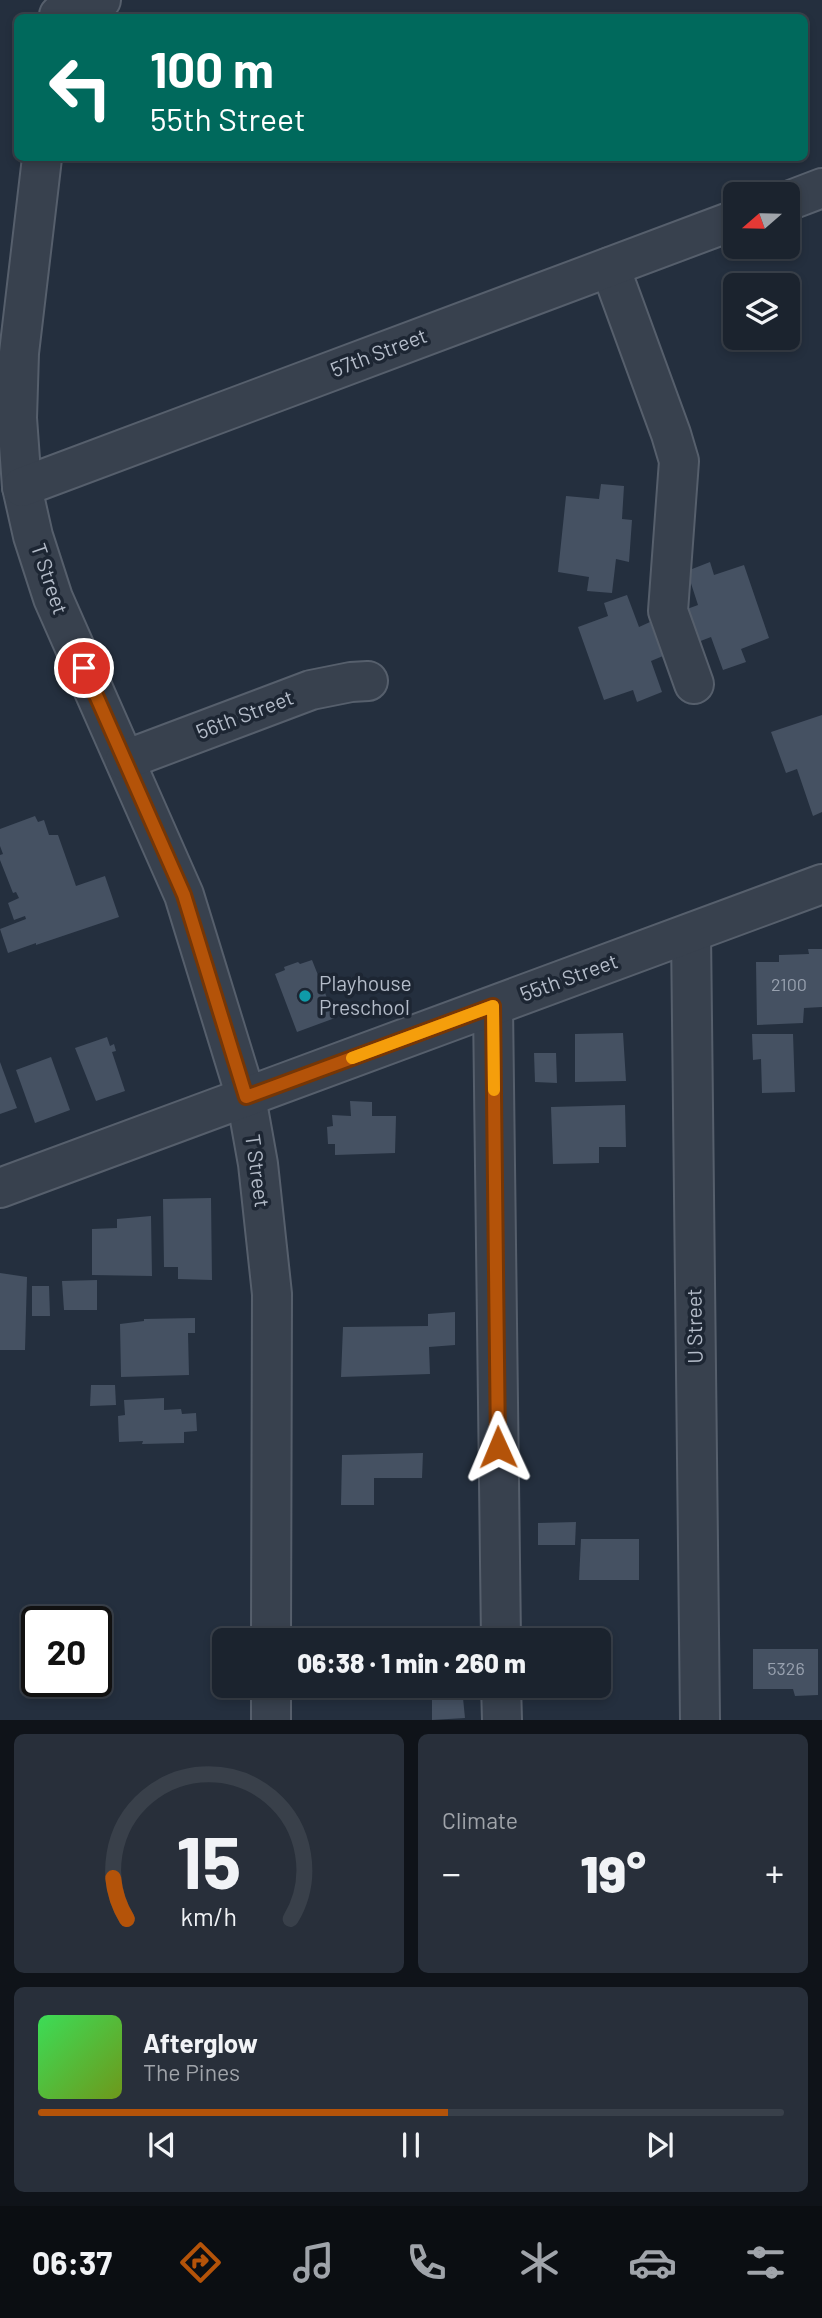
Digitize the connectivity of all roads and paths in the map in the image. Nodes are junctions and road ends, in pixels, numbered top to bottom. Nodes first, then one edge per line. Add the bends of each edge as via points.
1 (100, 0) edge
2 (59, 11) edge
3 (42, 161) edge
4 (822, 188) edge
5 (800, 196) edge
6 (723, 225) edge
7 (610, 267) junction
8 (22, 487) junction
9 (368, 681) dead end
10 (694, 684) dead end
11 (125, 760) junction
12 (822, 884) edge
13 (691, 933) junction
14 (493, 1006) junction
15 (246, 1097) junction
16 (0, 1188) edge
17 (271, 1628) edge
18 (500, 1628) edge
19 (271, 1698) edge
20 (501, 1698) edge
21 (271, 1720) edge
22 (502, 1720) edge
23 (700, 1720) edge

1 - 2 street
3 - 8 street, T Street via 19,353
4 - 5 street
6 - 7 street, 57th Street
7 - 8 street, 57th Street
7 - 10 street via 678,461 668,611
8 - 11 street, T Street via 53,598
9 - 11 street, 56th Street via 311,690
11 - 15 street, T Street via 184,895
12 - 13 street, 55th Street
13 - 14 street, 55th Street
13 - 23 street, U Street
14 - 15 street, 55th Street
14 - 18 street
15 - 16 street, 55th Street
15 - 17 street, T Street via 272,1294
19 - 21 street
20 - 22 street

